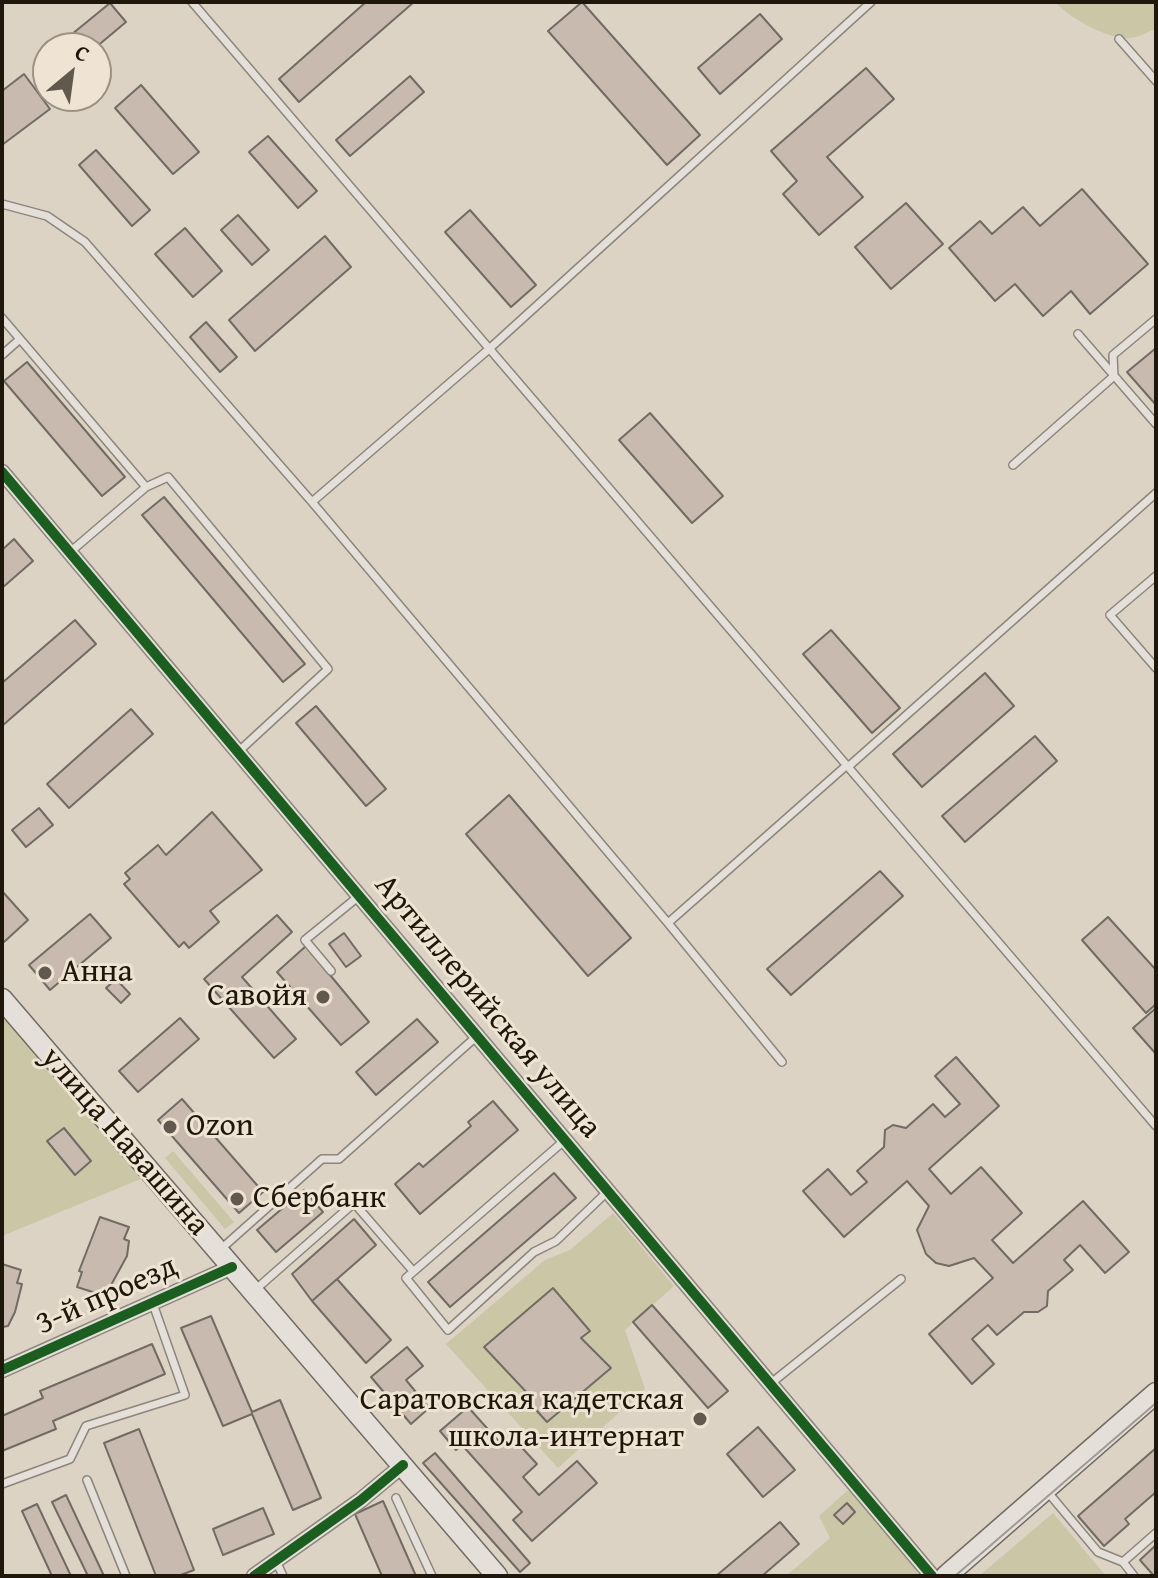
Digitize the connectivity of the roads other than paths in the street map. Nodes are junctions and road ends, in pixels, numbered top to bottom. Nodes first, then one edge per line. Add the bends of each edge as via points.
1 (192, 2) edge
2 (871, 2) edge
3 (1119, 39) dead end
4 (1156, 81) edge
5 (2, 204) edge
6 (2, 318) edge
7 (1156, 319) edge
8 (1078, 334) dead end
9 (20, 339) junction
10 (489, 349) junction
11 (2, 355) edge
12 (1114, 376) junction
13 (1156, 424) edge
14 (1013, 465) dead end
15 (2, 472) edge
16 (146, 487) junction
17 (1156, 493) edge
18 (312, 502) junction
19 (69, 553) junction
20 (1156, 576) edge
21 (1156, 668) edge
22 (238, 752) junction
23 (847, 766) junction
24 (359, 896) junction
25 (668, 923) junction
26 (331, 971) dead end
27 (2, 999) edge
28 (477, 1036) junction
29 (782, 1062) dead end
30 (1156, 1126) edge
31 (565, 1140) junction
32 (608, 1191) junction
33 (225, 1259) junction
34 (413, 1271) junction
35 (901, 1279) dead end
36 (254, 1291) junction
37 (153, 1304) junction
38 (2, 1370) edge
39 (770, 1384) junction
40 (1156, 1393) edge
41 (403, 1465) junction
42 (87, 1480) dead end
43 (2, 1484) edge
44 (1045, 1489) junction
45 (396, 1498) dead end
46 (1156, 1533) edge
47 (1123, 1562) junction
48 (280, 1569) edge
49 (126, 1576) edge
50 (254, 1576) edge
51 (432, 1576) edge
52 (497, 1576) edge
53 (932, 1576) edge
54 (946, 1576) edge
55 (1134, 1576) edge

1 - 10 lane
2 - 10 lane
3 - 4 lane
5 - 18 lane via 47,216 85,242
6 - 9 lane
7 - 12 lane via 1113,355
8 - 12 lane
9 - 11 lane
9 - 16 lane
10 - 18 lane
10 - 23 lane
12 - 13 lane
12 - 14 lane
15 - 19 street, Артиллерийская улица
16 - 19 lane
16 - 22 lane via 168,477 328,669
17 - 23 lane
18 - 25 lane
19 - 22 street, Артиллерийская улица
20 - 21 lane via 1110,615
22 - 24 street, Артиллерийская улица
23 - 25 lane
23 - 30 lane
24 - 26 lane via 305,940
24 - 28 street, Артиллерийская улица
25 - 29 lane
27 - 33 main road, улица Навашина
28 - 31 street, Артиллерийская улица
28 - 33 lane via 339,1159 322,1159
31 - 32 street, Артиллерийская улица
31 - 34 lane
32 - 34 lane via 448,1330 406,1278
32 - 39 street, Артиллерийская улица
33 - 36 main road, улица Навашина
33 - 37 street, 3-й проезд
34 - 36 lane via 354,1203
35 - 39 lane
36 - 41 main road, улица Навашина
37 - 38 street, 3-й проезд
37 - 43 lane via 185,1395 86,1426 70,1459
39 - 53 street, Артиллерийская улица
40 - 44 main road
41 - 48 street
41 - 52 main road, улица Навашина
42 - 49 lane
44 - 47 lane via 1098,1552
44 - 54 main road
45 - 51 lane
46 - 47 lane
47 - 55 lane
48 - 50 street

